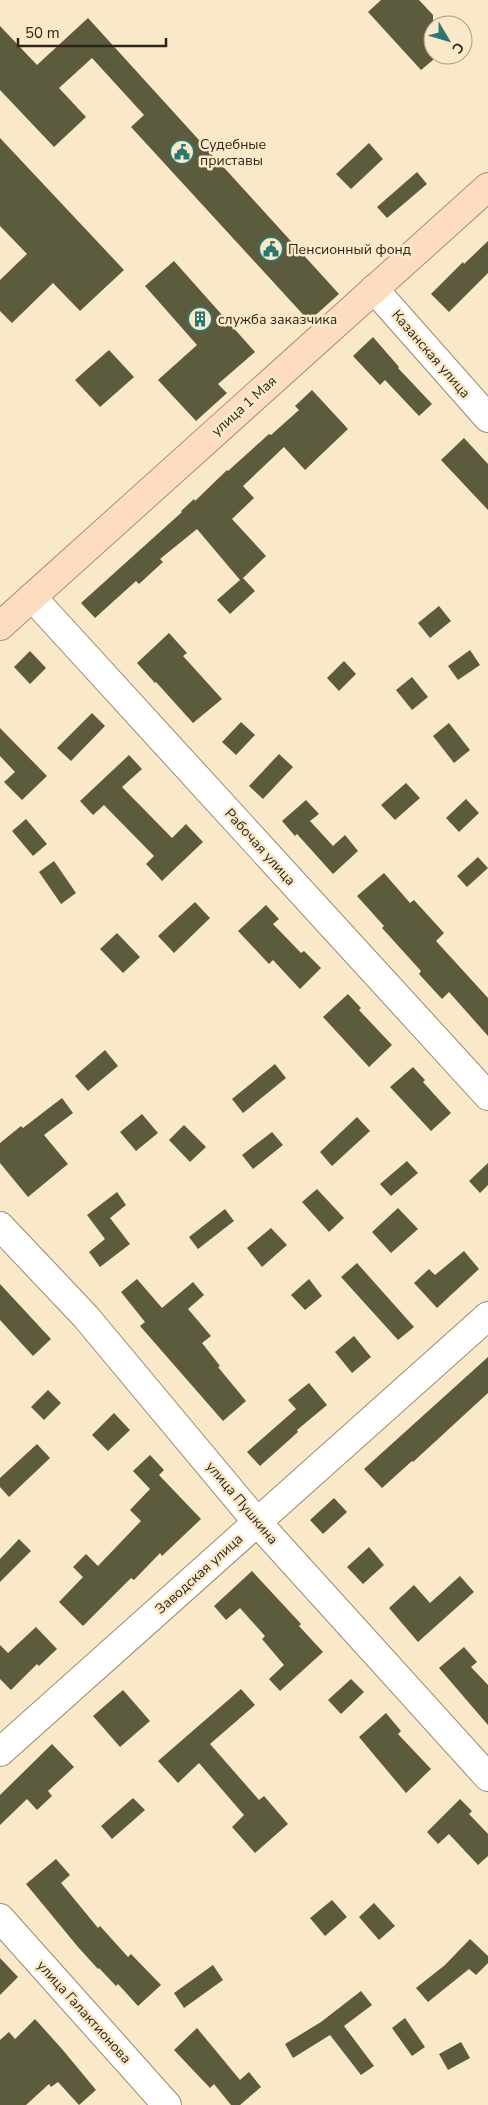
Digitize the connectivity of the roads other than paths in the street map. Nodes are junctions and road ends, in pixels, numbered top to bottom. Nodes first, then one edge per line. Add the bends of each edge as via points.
1 (488, 187) edge
2 (374, 289) junction
3 (488, 418) edge
4 (32, 597) junction
5 (0, 626) edge
6 (488, 1096) edge
7 (0, 1226) edge
8 (488, 1316) edge
9 (257, 1522) junction
10 (0, 1752) edge
11 (488, 1777) edge
12 (0, 1918) edge
13 (167, 2105) edge

1 - 2 main road, улица 1 Мая
2 - 3 street, Казанская улица
2 - 4 main road, улица 1 Мая
4 - 5 main road, улица 1 Мая
4 - 6 street, Рабочая улица
7 - 9 street, улица Пушкина via 86,1317
8 - 9 street, Заводская улица
9 - 10 street, Заводская улица
9 - 11 street, улица Пушкина
12 - 13 street, улица Галактионова

